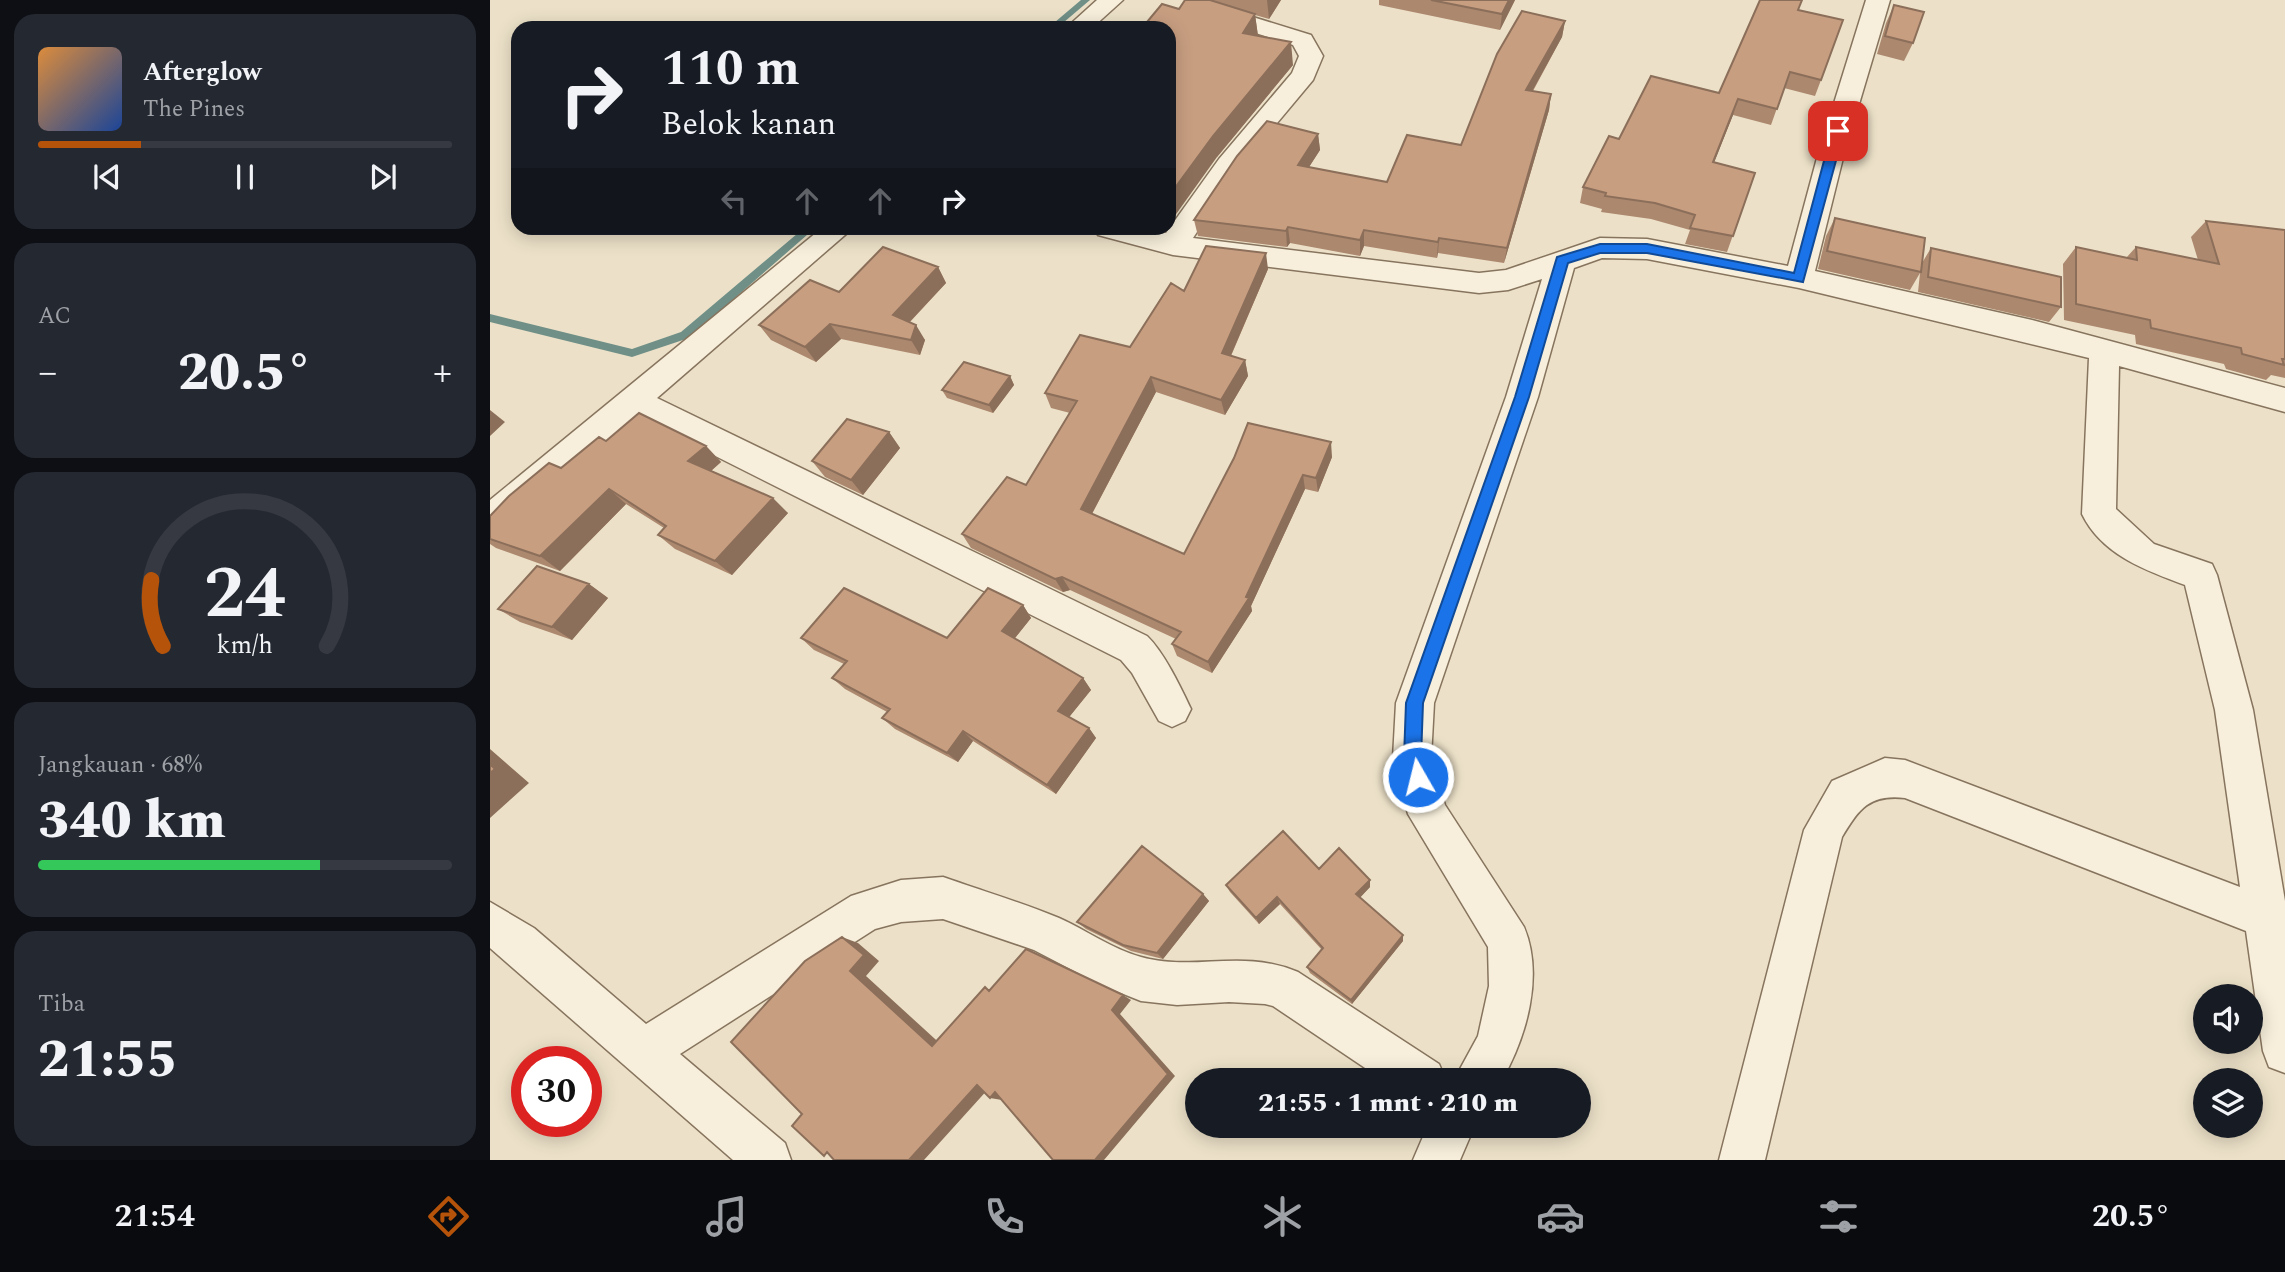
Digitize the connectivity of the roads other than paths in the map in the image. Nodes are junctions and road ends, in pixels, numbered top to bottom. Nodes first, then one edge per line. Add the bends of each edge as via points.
1 (1111, 0) edge
2 (1878, 0) edge
3 (1214, 12) edge
4 (1086, 21) edge
5 (831, 235) edge
6 (1136, 235) edge
7 (1172, 244) junction
8 (1562, 260) junction
9 (1799, 278) junction
10 (2104, 350) junction
11 (634, 400) junction
12 (2285, 400) edge
13 (490, 520) edge
14 (1172, 709) dead end
15 (2276, 921) edge
16 (490, 923) edge
17 (2285, 1051) edge
18 (642, 1052) junction
19 (1405, 1068) edge
20 (1484, 1068) edge
21 (1446, 1138) edge
22 (768, 1160) edge
23 (1436, 1160) edge
24 (1742, 1160) edge

1 - 4 street
2 - 9 street
3 - 7 street via 1303,40 1311,56 1304,75 1228,166
5 - 11 street
6 - 7 street
7 - 8 street via 1495,284
8 - 9 street via 1600,248 1647,249
8 - 20 street via 1522,397 1415,703 1412,758 1428,814 1509,942 1511,986 1498,1044
9 - 10 street
10 - 12 street
10 - 15 street via 2099,514 2142,554 2200,575 2234,710
11 - 13 street
11 - 14 street via 1134,648
15 - 17 street
15 - 24 street via 1905,779 1875,781 1846,795 1824,830
16 - 18 street via 519,943
18 - 19 street via 866,911 927,897 943,898 1044,933 1141,979 1181,985 1236,978 1283,986
18 - 22 street
21 - 23 street

